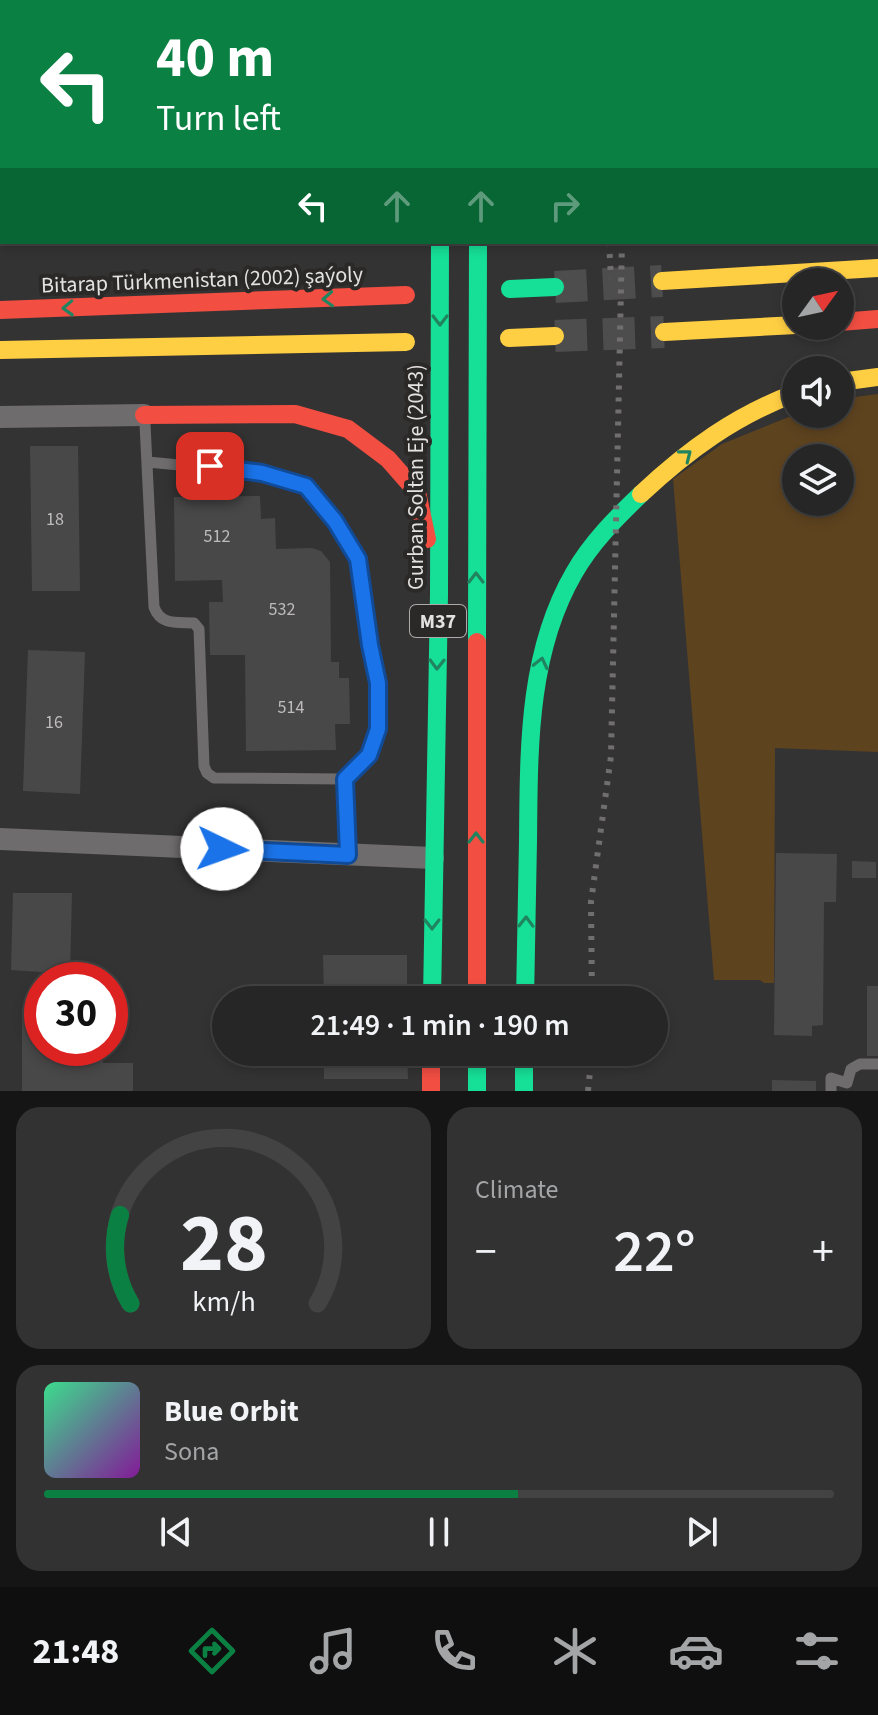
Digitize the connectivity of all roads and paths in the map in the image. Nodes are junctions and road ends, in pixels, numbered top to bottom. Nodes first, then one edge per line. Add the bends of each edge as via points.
1 (0, 31) edge
2 (0, 78) edge
3 (440, 244) edge
4 (478, 244) edge
5 (878, 268) edge
6 (662, 281) tunnel mouth
7 (555, 287) tunnel mouth
8 (510, 289) dead end
9 (406, 295) dead end
10 (0, 310) edge
11 (878, 319) edge
12 (854, 321) edge
13 (782, 326) edge
14 (664, 332) tunnel mouth
15 (555, 336) tunnel mouth
16 (509, 338) dead end
17 (406, 342) dead end
18 (0, 350) edge
19 (878, 377) edge
20 (854, 380) edge
21 (782, 398) edge
22 (144, 415) junction
23 (0, 417) edge
24 (148, 462) junction
25 (439, 594) junction
26 (345, 779) junction
27 (0, 839) edge
28 (348, 855) junction
29 (433, 858) junction
30 (432, 986) edge
31 (477, 986) edge
32 (525, 986) edge
33 (878, 1064) edge
34 (431, 1066) edge
35 (477, 1066) edge
36 (524, 1066) edge
37 (431, 1091) edge
38 (477, 1091) edge
39 (524, 1091) edge
40 (831, 1091) edge

1 - 2 street
3 -> 25 main road, Gurban Soltan Eje (2043) / M37
31 -> 4 main road, M37
5 - 6 main road
7 - 8 main road
9 -> 10 main road, Bitarap Türkmenistan (2002) şaýoly
11 - 12 main road
13 - 14 main road
15 - 16 main road
17 - 18 main road
19 - 20 main road
32 -> 21 main road via 529,771 537,681 560,601 589,551 662,474 730,423
22 - 23 street
22 - 24 lane
22 - 25 main road via 295,414 348,429 388,459 417,492
24 - 26 lane via 262,473 306,486 351,546 358,559 378,683 378,729 369,755
24 - 26 lane via 154,607 165,622 194,623 199,629 207,773 214,778
25 -> 29 main road, Gurban Soltan Eje (2043) / M37
26 - 28 lane
27 - 28 street
28 - 29 street
29 -> 30 main road, Gurban Soltan Eje (2043) / M37
33 - 40 lane via 851,1069 847,1083 831,1078
34 - 37 main road
35 - 38 main road
36 - 39 main road

